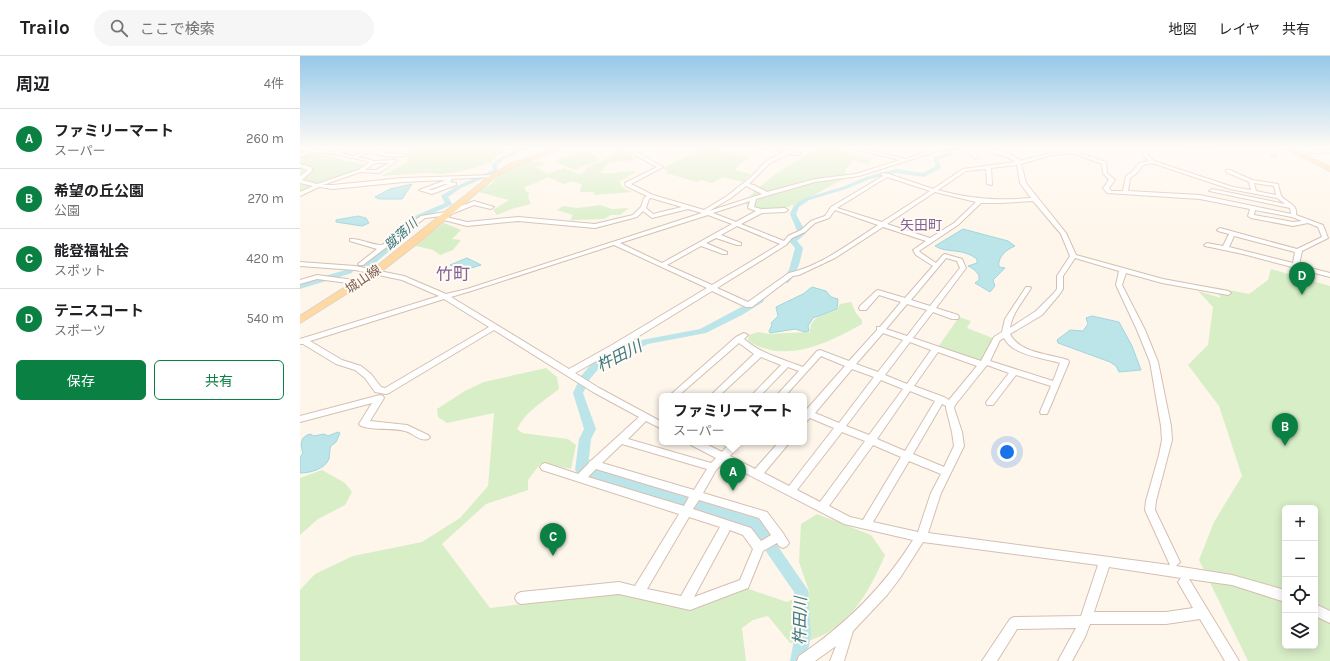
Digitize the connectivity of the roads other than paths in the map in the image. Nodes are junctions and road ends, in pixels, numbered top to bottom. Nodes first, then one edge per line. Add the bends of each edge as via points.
1 (347, 175) edge
2 (643, 175) edge
3 (756, 175) edge
4 (850, 175) edge
5 (882, 175) edge
6 (888, 175) edge
7 (957, 175) edge
8 (989, 175) edge
9 (1021, 175) edge
10 (1107, 175) edge
11 (1130, 175) edge
12 (1192, 175) edge
13 (1239, 175) edge
14 (472, 176) junction
15 (488, 176) joint
16 (805, 176) dead end
17 (458, 177) junction
18 (300, 180) edge
19 (1251, 180) junction
20 (815, 181) junction
21 (445, 182) junction
22 (454, 184) junction
23 (744, 184) junction
24 (990, 184) dead end
25 (317, 185) junction
26 (1221, 185) junction
27 (333, 187) junction
28 (935, 189) junction
29 (1212, 191) junction
30 (1125, 192) junction
31 (1254, 193) junction
32 (766, 194) junction
33 (300, 195) edge
34 (651, 196) junction
35 (1279, 197) junction
36 (754, 198) junction
37 (1207, 198) junction
38 (1036, 199) junction
39 (980, 201) junction
40 (491, 207) dead end
41 (1292, 207) junction
42 (643, 208) junction
43 (689, 208) junction
44 (833, 208) junction
45 (1254, 209) junction
46 (784, 210) dead end
47 (762, 212) junction
48 (706, 213) junction
49 (666, 214) junction
50 (444, 216) junction
51 (1292, 216) junction
52 (1308, 222) junction
53 (676, 223) junction
54 (737, 225) junction
55 (883, 225) junction
56 (1321, 226) junction
57 (1330, 226) edge
58 (1220, 230) dead end
59 (1232, 233) junction
60 (717, 236) junction
61 (352, 240) dead end
62 (929, 240) junction
63 (1257, 240) junction
64 (614, 243) junction
65 (784, 243) junction
66 (702, 244) junction
67 (740, 244) dead end
68 (1207, 245) dead end
69 (383, 247) junction
70 (1283, 247) junction
71 (1225, 249) junction
72 (1298, 251) junction
73 (725, 253) dead end
74 (1250, 254) junction
75 (1073, 256) junction
76 (1278, 261) junction
77 (300, 264) edge
78 (361, 264) dead end
79 (313, 265) junction
80 (662, 265) junction
81 (935, 265) junction
82 (1296, 265) junction
83 (1123, 270) junction
84 (375, 272) junction
85 (1330, 275) edge
86 (317, 277) junction
87 (300, 282) edge
88 (351, 287) junction
89 (712, 288) junction
90 (1028, 288) dead end
91 (1228, 293) dead end
92 (445, 296) junction
93 (904, 301) junction
94 (863, 308) dead end
95 (931, 309) junction
96 (955, 317) dead end
97 (300, 320) edge
98 (494, 327) junction
99 (880, 329) junction
100 (1007, 334) junction
101 (908, 339) junction
102 (302, 342) edge
103 (936, 349) junction
104 (760, 353) junction
105 (787, 363) junction
106 (984, 363) junction
107 (850, 364) junction
108 (804, 370) junction
109 (1014, 372) junction
110 (569, 373) junction
111 (880, 375) junction
112 (1056, 385) junction
113 (910, 387) junction
114 (386, 391) junction
115 (676, 393) edge
116 (717, 393) edge
117 (758, 393) edge
118 (783, 393) edge
119 (380, 398) junction
120 (941, 399) junction
121 (990, 403) dead end
122 (951, 404) junction
123 (1044, 412) dead end
124 (807, 414) edge
125 (807, 415) edge
126 (645, 417) junction
127 (300, 419) edge
128 (659, 424) edge
129 (840, 427) junction
130 (425, 437) dead end
131 (620, 440) junction
132 (872, 441) junction
133 (700, 445) edge
134 (734, 445) edge
135 (782, 445) edge
136 (723, 456) junction
137 (907, 456) junction
138 (593, 464) junction
139 (545, 467) dead end
140 (713, 468) junction
141 (946, 472) junction
142 (757, 474) junction
143 (580, 478) junction
144 (791, 492) junction
145 (696, 496) junction
146 (822, 508) junction
147 (686, 512) junction
148 (727, 525) junction
149 (866, 525) junction
150 (920, 537) junction
151 (759, 548) junction
152 (1105, 560) junction
153 (1174, 562) dead end
154 (1184, 582) dead end
155 (638, 592) junction
156 (1282, 595) edge
157 (521, 598) dead end
158 (684, 603) junction
159 (1318, 611) edge
160 (1203, 613) junction
161 (1330, 617) edge
162 (1085, 620) junction
163 (847, 628) junction
164 (804, 661) edge
165 (837, 661) edge
166 (989, 661) edge
167 (1065, 661) edge
168 (1232, 661) edge

1 - 25 street
2 - 34 street via 627,184
3 - 23 street
4 - 20 street
5 - 44 street
6 - 28 street
7 - 28 street
8 - 24 street
9 - 38 street via 1022,181
10 - 30 street via 1112,180 1106,188 1109,192
11 - 30 street
12 - 26 street
13 - 19 street
14 - 15 street
14 - 17 street
14 - 22 street
15 - 50 main road, 城山線
16 - 20 street
17 - 21 street
17 - 27 street
18 - 25 street
19 - 31 street
19 - 35 street via 1276,185
20 - 32 street
21 - 22 street
21 - 22 street via 422,190 432,192
23 - 32 street
23 - 48 street
25 - 27 street
25 - 33 street
26 - 29 street
26 - 31 street
27 - 33 street
28 - 39 street
28 - 55 street
29 - 37 street
29 - 41 street
30 - 37 street
31 - 35 street
32 - 36 street
34 - 42 street via 647,198
34 - 43 street
35 - 41 street
36 - 47 street via 751,208
36 - 48 street
37 - 45 street
38 - 39 street
38 - 75 street via 1063,230
39 - 62 street via 956,224
40 - 50 street via 474,203
41 - 51 street
42 - 49 street via 652,216
42 - 50 street via 635,216 595,226 518,219 467,224
43 - 48 street
43 - 49 street
44 - 55 street
44 - 65 street via 830,214
45 - 51 street
45 - 52 street via 1251,216 1292,224
46 - 47 street
47 - 54 street
48 - 53 street
48 - 54 street
49 - 53 street via 665,216
50 - 69 street via 424,217
50 - 84 main road, 城山線
51 - 52 street
52 - 56 street
53 - 64 street
54 - 60 street
54 - 65 street
55 - 62 street
55 - 89 street via 833,257 793,274 749,305
56 - 57 street
56 - 72 street via 1325,238
58 - 59 street
59 - 63 street
59 - 71 street
60 - 66 street
60 - 67 street
61 - 69 street
62 - 81 street via 916,250
63 - 70 street
63 - 74 street
64 - 80 street
64 - 92 street
65 - 89 street
66 - 73 street
66 - 80 street
68 - 71 street
69 - 78 street
70 - 72 street
70 - 76 street
71 - 74 street
72 - 82 street
74 - 76 street
75 - 83 street
75 - 100 street via 1060,276 1060,289 1057,294 1039,313
76 - 82 street
77 - 79 street
79 - 84 street
79 - 86 street via 312,272
80 - 89 street
81 - 93 street
81 - 95 street via 945,256 960,260 963,268
82 - 85 street
83 - 91 street via 1162,282
83 - 153 street via 1118,285 1154,362 1166,426 1164,456 1150,510
84 - 88 main road, 城山線
84 - 92 street via 404,278
86 - 87 street
86 - 88 street via 352,281
88 - 97 main road, 城山線
89 - 110 street
90 - 100 street via 1007,324
92 - 98 street
92 - 102 street
93 - 94 street via 878,292
93 - 95 street
93 - 99 street
95 - 96 street
95 - 101 street
98 - 110 street
98 - 114 street
99 - 101 street
99 - 107 street
100 - 106 street via 997,339
100 - 112 street via 1013,345 1026,352 1065,362
101 - 103 street
101 - 111 street
102 - 114 street via 340,362 358,368 368,376 378,390
103 - 106 street
103 - 113 street
104 - 105 street
104 - 115 street via 746,346 741,337
104 - 116 street
105 - 108 street
105 - 117 street
106 - 109 street
106 - 122 street
107 - 108 street via 820,353
107 - 111 street
107 - 124 street
108 - 118 street
109 - 112 street
109 - 121 street
110 - 126 street
111 - 113 street
111 - 129 street
112 - 123 street
113 - 120 street
113 - 132 street
114 - 119 street
119 - 127 street
119 - 130 street via 364,424 407,428
120 - 122 street
120 - 137 street
122 - 141 street via 959,448
125 - 129 street
126 - 128 street
126 - 131 street
129 - 132 street
129 - 144 street
131 - 138 street
131 - 140 street
132 - 137 street
132 - 146 street
133 - 136 street
134 - 136 street
135 - 142 street
136 - 140 street
136 - 142 street
137 - 141 street
137 - 149 street
138 - 143 street
138 - 145 street
139 - 143 street
140 - 145 street
141 - 150 street
142 - 144 street
143 - 147 street
144 - 146 street
145 - 147 street
145 - 151 street via 763,515 781,540
146 - 149 street via 848,521
147 - 148 street
147 - 155 street
148 - 151 street via 747,531
148 - 158 street
149 - 150 street
150 - 152 street
150 - 163 street via 893,580
151 - 158 street via 744,584 690,604
152 - 156 street via 1232,580
152 - 162 street
154 - 160 street
155 - 157 street via 619,588
155 - 158 street
159 - 161 street
160 - 162 street via 1166,618
160 - 168 street
162 - 166 street via 1014,623
162 - 167 street via 1081,633
163 - 164 street via 830,644
163 - 165 street

